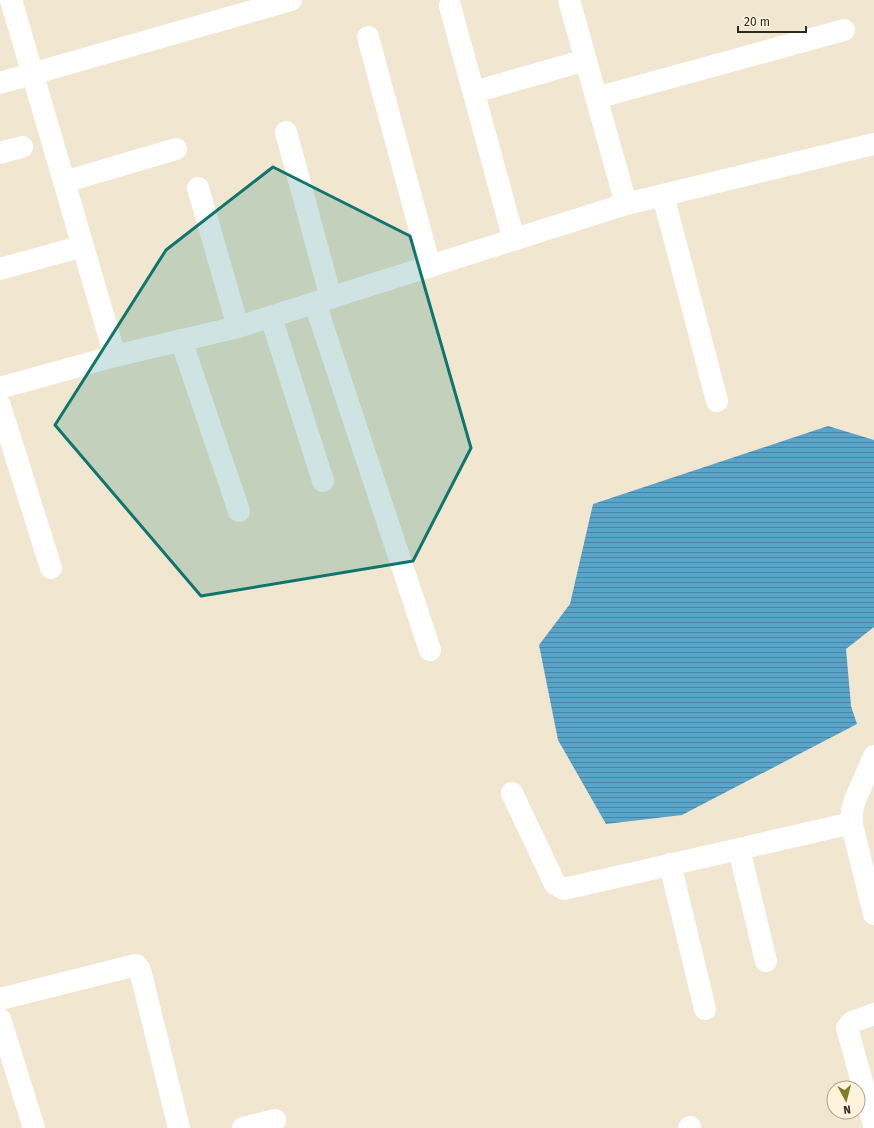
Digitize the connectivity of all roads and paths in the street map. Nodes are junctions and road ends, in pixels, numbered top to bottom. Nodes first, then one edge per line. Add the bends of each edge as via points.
1 (11, 0) edge
2 (291, 0) edge
3 (569, 0) edge
4 (450, 6) dead end
5 (844, 30) dead end
6 (368, 37) dead end
7 (586, 60) junction
8 (32, 73) junction
9 (0, 83) edge
10 (474, 92) junction
11 (596, 98) junction
12 (286, 132) dead end
13 (874, 144) edge
14 (22, 147) dead end
15 (176, 149) dead end
16 (0, 153) edge
17 (64, 182) junction
18 (198, 188) dead end
19 (663, 195) junction
20 (626, 204) junction
21 (514, 240) junction
22 (83, 246) junction
23 (430, 267) junction
24 (0, 269) edge
25 (323, 300) junction
26 (271, 316) junction
27 (238, 327) junction
28 (181, 340) junction
29 (115, 356) junction
30 (0, 388) edge
31 (717, 401) dead end
32 (0, 406) edge
33 (324, 481) dead end
34 (239, 511) dead end
35 (50, 568) dead end
36 (430, 650) dead end
37 (874, 756) edge
38 (512, 793) dead end
39 (852, 823) junction
40 (739, 849) junction
41 (670, 864) junction
42 (874, 914) edge
43 (766, 961) dead end
44 (0, 999) edge
45 (705, 1009) dead end
46 (874, 1014) edge
47 (0, 1019) edge
48 (275, 1120) dead end
49 (874, 1125) edge
50 (34, 1128) edge
51 (179, 1128) edge
52 (243, 1128) edge

1 - 8 street
2 - 8 street
3 - 7 street
4 - 10 street
5 - 11 street
6 - 23 street
7 - 10 street
7 - 11 street
8 - 9 street
8 - 17 street
10 - 21 street
11 - 20 street
12 - 25 street
13 - 19 street
14 - 16 street
15 - 17 street
17 - 22 street
18 - 27 street
19 - 20 street
19 - 31 street
20 - 21 street
21 - 23 street
22 - 24 street
22 - 29 street
23 - 25 street
25 - 26 street
25 - 36 street
26 - 27 street
26 - 33 street
27 - 28 street
28 - 29 street
28 - 34 street
29 - 30 street
32 - 35 street
37 - 39 street via 855,800
38 - 41 street via 555,884 564,889
39 - 40 street
39 - 42 street
40 - 41 street
40 - 43 street
41 - 45 street
44 - 51 street via 136,965 140,970
46 - 49 street via 852,1022 847,1028
47 - 50 street
48 - 52 street

